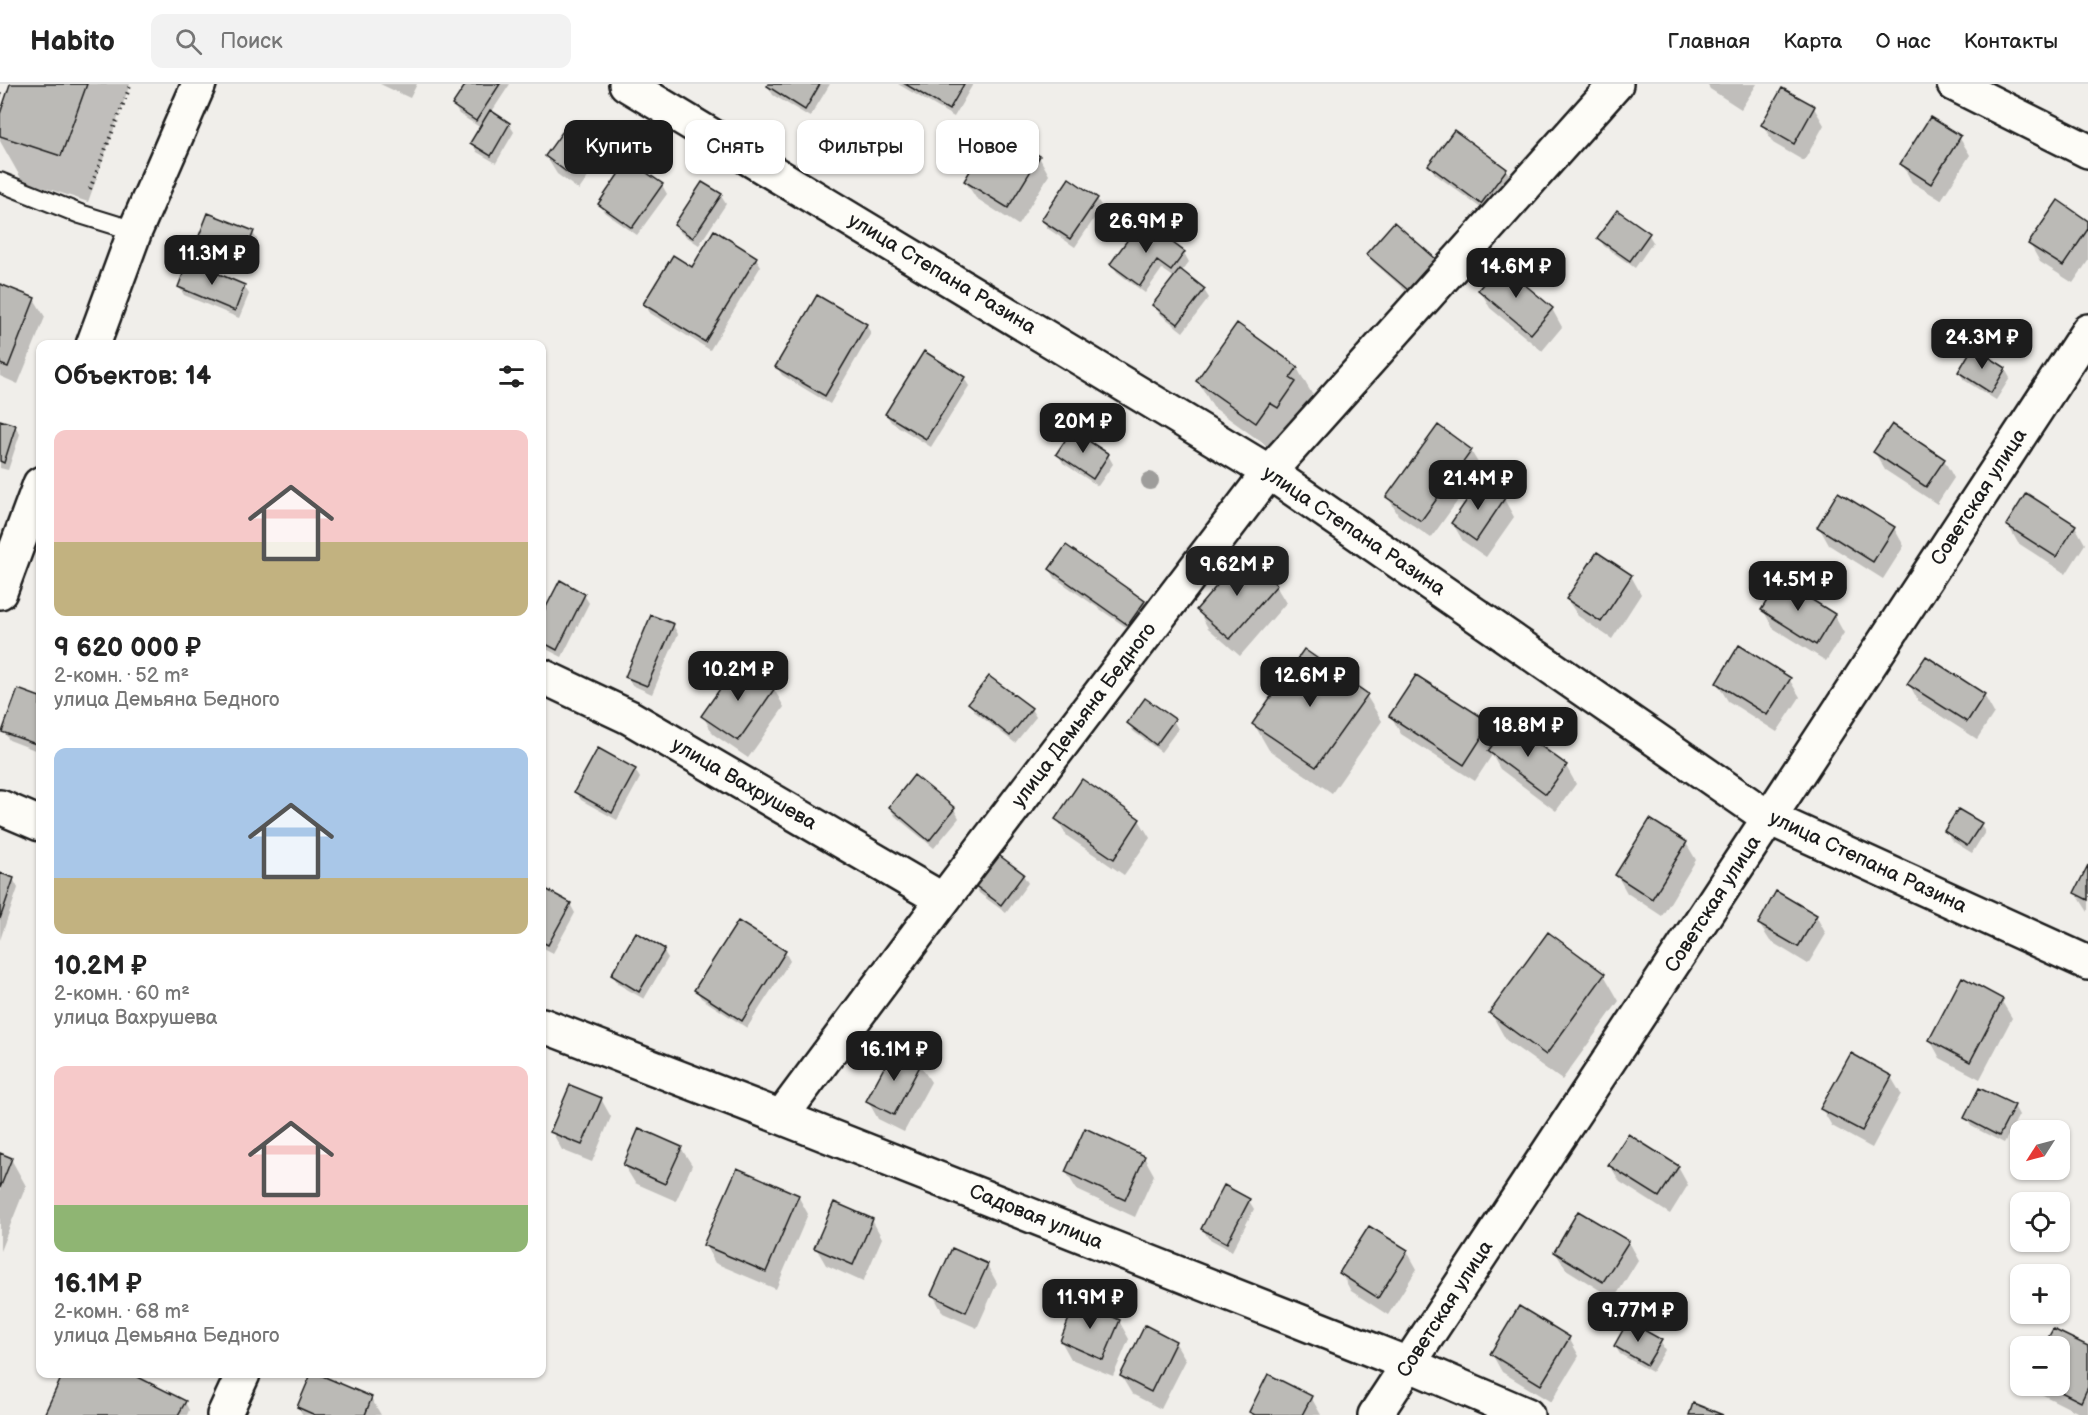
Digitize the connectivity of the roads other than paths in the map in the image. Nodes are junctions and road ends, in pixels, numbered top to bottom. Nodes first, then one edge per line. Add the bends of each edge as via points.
1 (199, 84) edge
2 (626, 84) edge
3 (1616, 84) edge
4 (1954, 84) edge
5 (2088, 151) edge
6 (0, 182) edge
7 (135, 231) junction
8 (2088, 331) edge
9 (95, 340) edge
10 (1269, 472) junction
11 (36, 495) edge
12 (0, 592) edge
13 (546, 678) edge
14 (0, 807) edge
15 (1769, 818) junction
16 (36, 822) edge
17 (943, 900) junction
18 (2088, 963) edge
19 (546, 1027) edge
20 (781, 1117) junction
21 (1408, 1364) junction
22 (241, 1378) edge
23 (224, 1415) edge
24 (1375, 1415) edge
25 (1527, 1415) edge

1 - 7 street
2 - 10 street, улица Степана Разина
3 - 10 street, улица Демьяна Бедного
4 - 5 street
6 - 7 lane
7 - 9 street
8 - 15 street, Советская улица
10 - 15 street, улица Степана Разина
10 - 17 street, улица Демьяна Бедного
11 - 12 street
13 - 17 street, улица Вахрушева via 630,717
14 - 16 street
15 - 18 street, улица Степана Разина
15 - 21 street, Советская улица
17 - 20 street, улица Демьяна Бедного
19 - 20 street, Садовая улица
20 - 21 street, Садовая улица
21 - 24 street, Советская улица
21 - 25 street, Садовая улица
22 - 23 street

